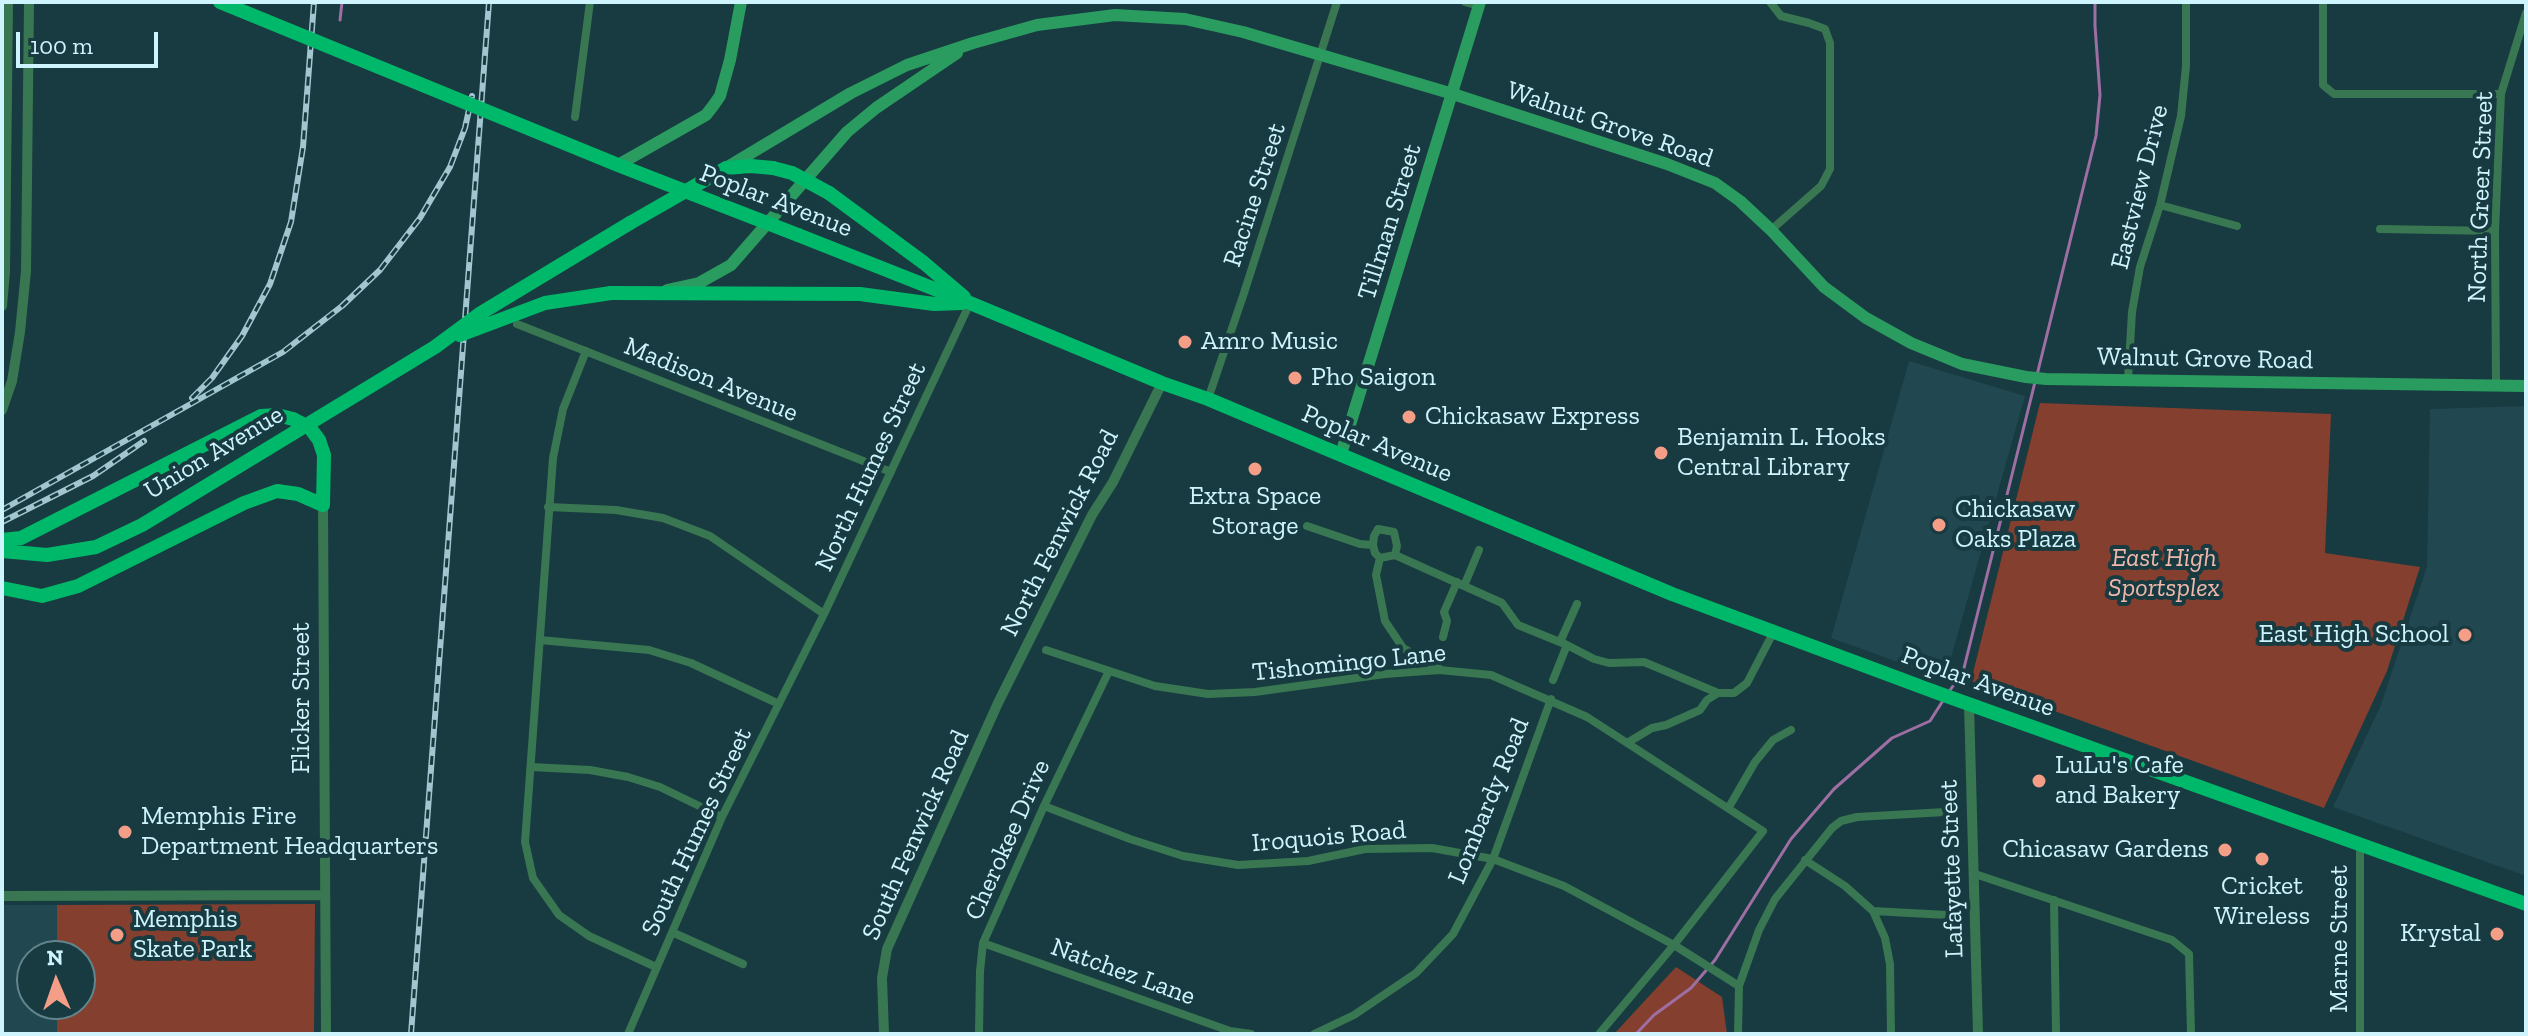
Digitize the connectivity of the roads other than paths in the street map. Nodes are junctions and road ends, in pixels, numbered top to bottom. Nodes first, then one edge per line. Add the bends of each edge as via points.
1 (8, 2) edge
2 (29, 2) edge
3 (220, 2) edge
4 (590, 2) edge
5 (741, 2) edge
6 (1337, 2) edge
7 (1465, 2) edge
8 (1770, 2) edge
9 (2186, 2) edge
10 (2323, 2) edge
11 (1479, 4) edge
12 (2526, 13) edge
13 (968, 46) junction
14 (1320, 55) junction
15 (1453, 94) junction
16 (2501, 94) junction
17 (7, 105) junction
18 (28, 105) junction
19 (575, 117) dead end
20 (618, 165) junction
21 (726, 168) junction
22 (2160, 205) junction
23 (2237, 226) dead end
24 (2380, 229) dead end
25 (1771, 230) junction
26 (2495, 231) junction
27 (5, 240) junction
28 (26, 241) junction
29 (657, 292) junction
30 (970, 303) junction
31 (2, 306) edge
32 (517, 324) dead end
33 (435, 347) junction
34 (586, 351) junction
35 (2128, 380) junction
36 (1162, 383) junction
37 (2496, 386) junction
38 (2526, 386) edge
39 (1208, 399) junction
40 (2, 410) edge
41 (1341, 454) junction
42 (891, 472) junction
43 (323, 505) junction
44 (548, 507) junction
45 (1307, 526) dead end
46 (2, 540) edge
47 (1373, 545) junction
48 (1479, 550) dead end
49 (2, 551) edge
50 (1395, 555) junction
51 (1380, 558) junction
52 (1460, 584) junction
53 (2, 588) edge
54 (1577, 604) dead end
55 (824, 614) junction
56 (1773, 633) junction
57 (1443, 637) dead end
58 (540, 640) junction
59 (1563, 643) junction
60 (806, 648) joint
61 (1046, 650) dead end
62 (1440, 670) junction
63 (1109, 671) junction
64 (1553, 680) dead end
65 (1718, 693) junction
66 (1551, 699) junction
67 (998, 703) joint
68 (779, 704) junction
69 (1969, 704) junction
70 (1791, 730) dead end
71 (1627, 743) junction
72 (531, 767) junction
73 (1044, 806) junction
74 (1729, 807) junction
75 (1945, 812) dead end
76 (722, 817) junction
77 (2360, 843) junction
78 (1493, 859) junction
79 (1805, 860) junction
80 (1975, 874) junction
81 (325, 895) junction
82 (2, 896) edge
83 (2054, 900) junction
84 (2526, 904) edge
85 (1873, 911) junction
86 (1947, 915) dead end
87 (674, 933) junction
88 (983, 943) junction
89 (1674, 945) junction
90 (743, 964) dead end
91 (656, 967) junction
92 (1739, 986) junction
93 (326, 1034) edge
94 (628, 1034) edge
95 (884, 1034) edge
96 (979, 1034) edge
97 (1251, 1034) edge
98 (1314, 1034) edge
99 (1599, 1034) edge
100 (1738, 1034) edge
101 (1891, 1034) edge
102 (1978, 1034) edge
103 (2056, 1034) edge
104 (2191, 1034) edge
105 (2360, 1034) edge

1 - 17 street
2 - 18 street
3 - 20 main road, Poplar Avenue, bridge
4 - 19 street
5 - 20 main road via 720,96 706,115
6 - 14 street, Racine Street
7 - 11 street
8 - 25 street via 1781,16 1825,29 1830,43 1830,169 1821,186
9 - 22 street, Eastview Drive via 2181,116
10 - 16 street via 2323,85 2334,94
11 - 15 main road, Tillman Street
12 - 16 street, North Greer Street
13 - 14 main road, Walnut Grove Road via 1037,25 1115,15 1185,19
13 - 21 main road, Walnut Grove Road via 907,65 851,93
13 - 29 main road, Walnut Grove Road via 847,132 731,265 699,283
14 - 15 main road, Walnut Grove Road
14 - 39 street, Racine Street
15 - 25 main road, Walnut Grove Road via 1715,183
15 - 41 main road, Tillman Street
16 - 26 street, North Greer Street
17 - 18 street
17 - 27 street
18 - 28 street
20 - 30 main road, Poplar Avenue, bridge
21 - 30 main road, bridge via 773,168 829,193
21 - 33 main road, Union Avenue, bridge via 481,313
22 - 23 street
22 - 35 street, Eastview Drive via 2140,267
24 - 26 street
25 - 35 main road, Walnut Grove Road via 1824,287 1911,343 1962,364 2026,377
26 - 37 street, North Greer Street
27 - 28 street
27 - 31 street
28 - 40 street via 20,332
29 - 30 main road, Union Avenue via 860,294
29 - 33 main road, Union Avenue, bridge via 611,293 529,307
30 - 36 main road, Poplar Avenue
30 - 42 street, North Humes Street
32 - 34 street, Madison Avenue
33 - 49 main road, Union Avenue, bridge via 142,525 96,547 47,555
34 - 42 street, Madison Avenue
34 - 44 street via 563,409
35 - 37 main road, Walnut Grove Road
36 - 39 main road, Poplar Avenue
36 - 67 street, North Fenwick Road
37 - 38 main road, Walnut Grove Road
39 - 41 main road, Poplar Avenue
41 - 56 main road, Poplar Avenue
42 - 55 street, North Humes Street
43 - 46 main road via 324,455 319,440 293,419 261,416 21,538
43 - 53 main road via 277,491 78,586 42,596
43 - 81 street, Flicker Street
44 - 55 street via 663,518 710,536
44 - 58 street
45 - 47 street
47 - 50 street via 1378,529 1394,532
47 - 51 street
48 - 52 street
50 - 51 street
50 - 52 street
51 - 62 street via 1376,575 1385,621 1403,648
52 - 57 street via 1444,612
52 - 59 street via 1502,603 1518,625
54 - 59 street
55 - 60 street, North Humes Street
56 - 65 street via 1747,683 1734,693
56 - 69 main road, Poplar Avenue
58 - 68 street via 649,650 691,663
58 - 72 street
59 - 64 street
59 - 65 street via 1609,663 1644,662
60 - 68 street, South Humes Street
61 - 63 street, Tishomingo Lane
62 - 63 street, Tishomingo Lane via 1224,694 1166,688
62 - 66 street, Tishomingo Lane via 1491,675
63 - 73 street, Cherokee Drive
65 - 71 street via 1700,710
66 - 71 street, Tishomingo Lane
66 - 78 street, Lombardy Road
67 - 95 street, South Fenwick Road via 887,949
68 - 76 street, South Humes Street
69 - 77 main road, Poplar Avenue
69 - 80 street, Lafayette Street
70 - 74 street via 1764,751
71 - 74 street, Tishomingo Lane
72 - 76 street via 628,777
72 - 91 street via 525,842 533,878 559,915 589,936
73 - 78 street, Iroquois Road via 1183,856 1238,865 1308,861 1365,849 1432,848
73 - 88 street, Cherokee Drive
74 - 89 street, Tishomingo Lane via 1763,831
75 - 79 street via 1841,821
76 - 87 street, South Humes Street
77 - 84 main road, Poplar Avenue
77 - 105 street, Marne Street
78 - 89 street, Iroquois Road via 1564,886
78 - 98 street, Lombardy Road via 1453,934 1416,973 1354,1015
79 - 85 street
79 - 92 street via 1775,899
80 - 83 street
80 - 102 street, Lafayette Street
81 - 82 street
81 - 93 street, Flicker Street
83 - 103 street
83 - 104 street via 2172,940 2189,954
85 - 86 street
85 - 101 street via 1890,964
87 - 90 street
87 - 91 street, South Humes Street
88 - 96 street, Cherokee Drive
88 - 97 street, Natchez Lane
89 - 92 street, Iroquois Road
89 - 99 street
91 - 94 street, South Humes Street
92 - 100 street

